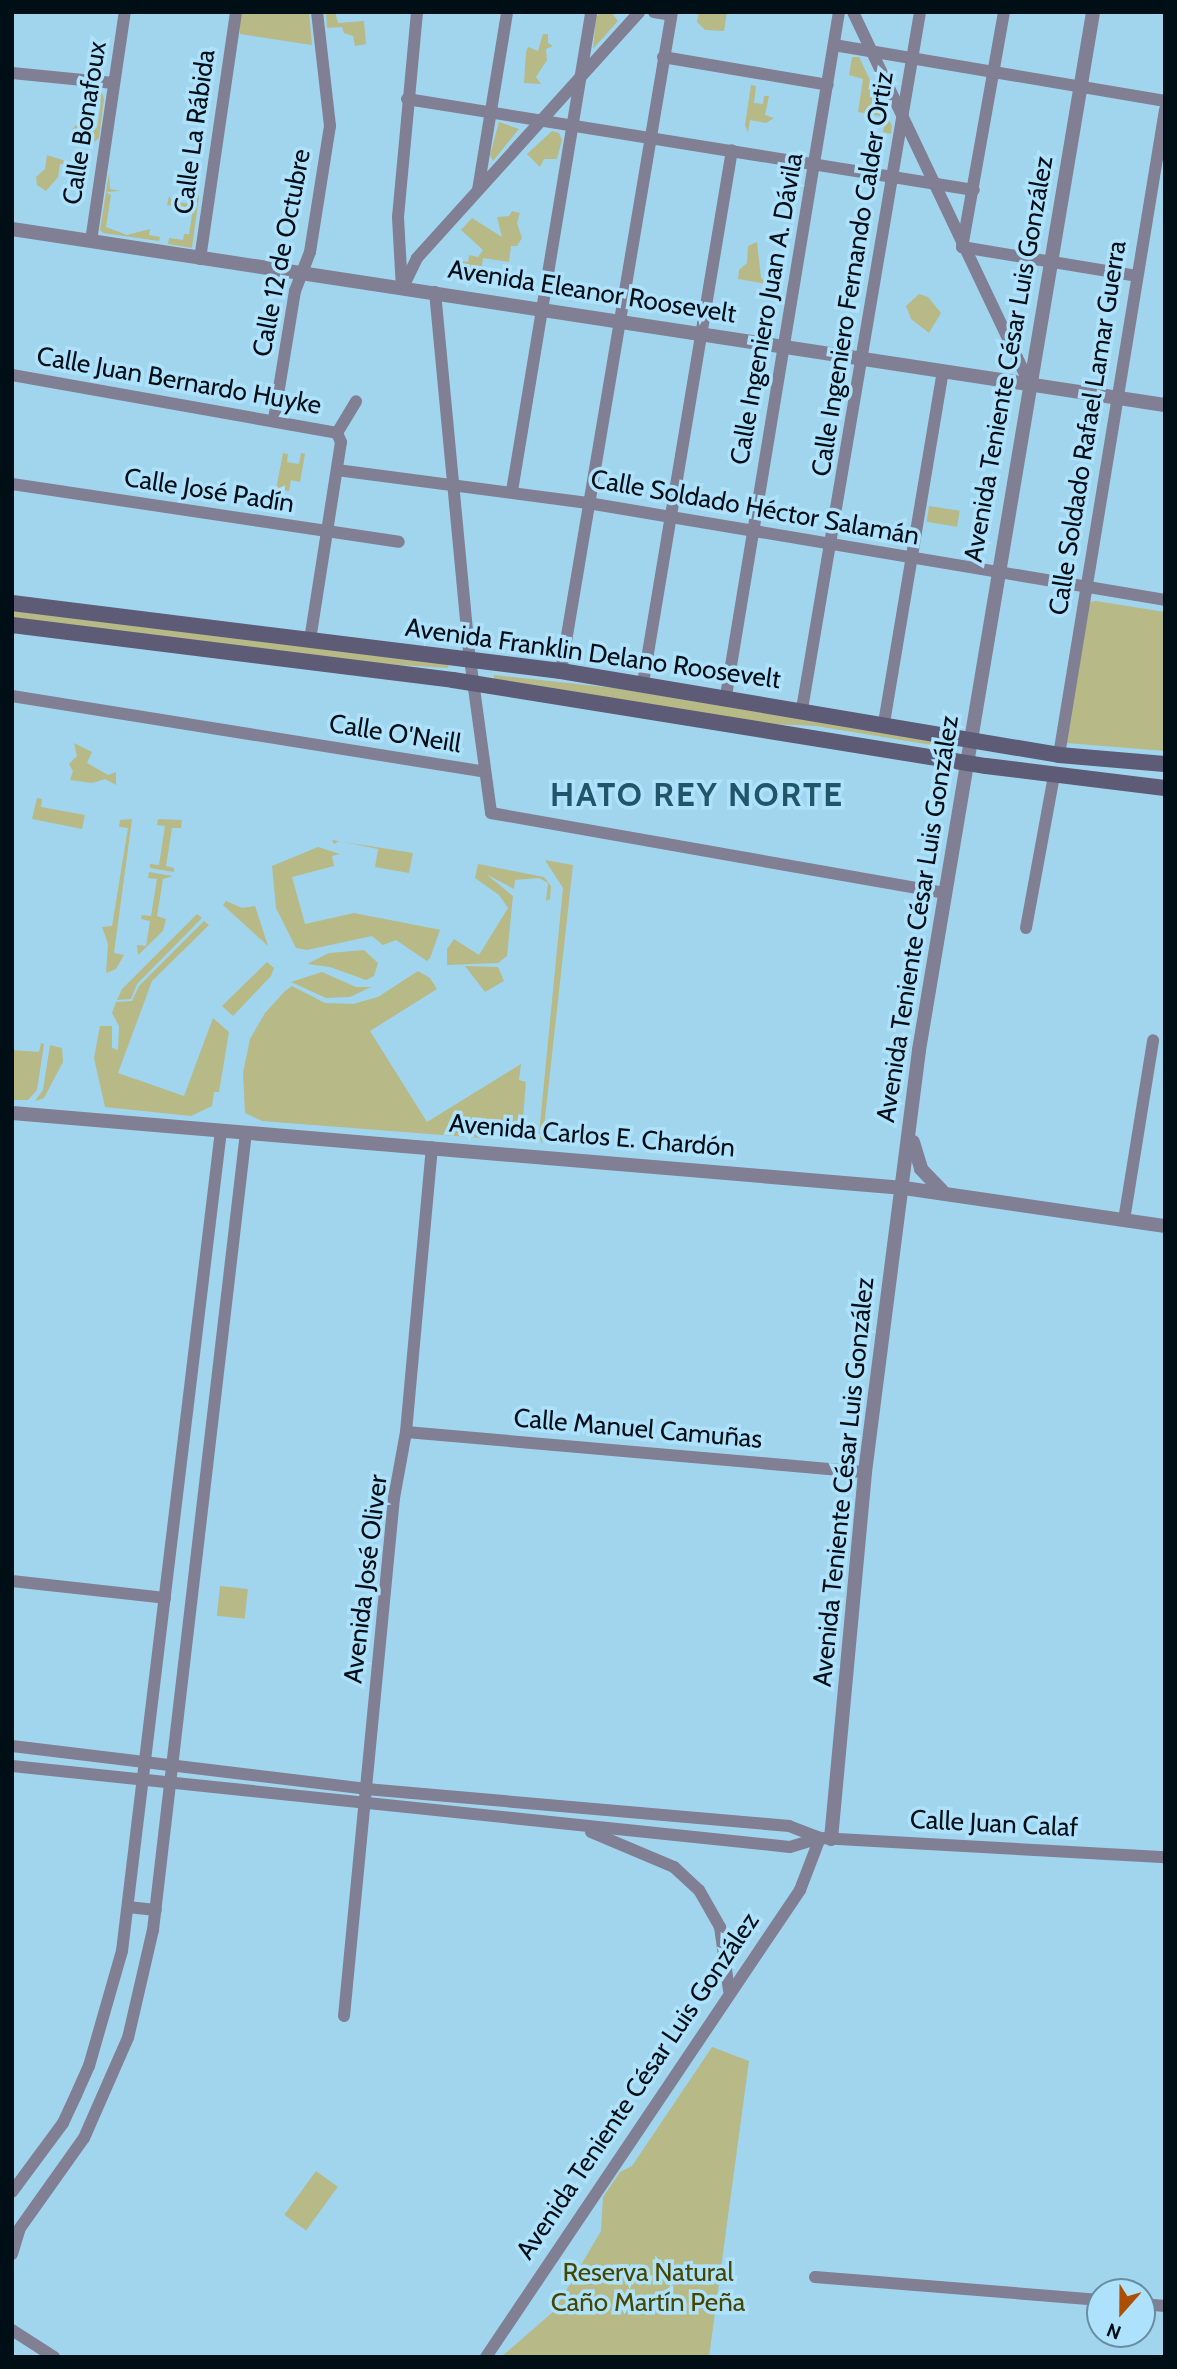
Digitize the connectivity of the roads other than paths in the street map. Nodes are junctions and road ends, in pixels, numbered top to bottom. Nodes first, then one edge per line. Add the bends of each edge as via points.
1 (125, 12) edge
2 (236, 12) edge
3 (317, 12) edge
4 (417, 12) edge
5 (507, 12) edge
6 (591, 12) edge
7 (639, 12) edge
8 (654, 12) edge
9 (839, 12) edge
10 (853, 12) edge
11 (920, 12) edge
12 (1004, 12) edge
13 (1093, 12) edge
14 (671, 14) edge
15 (834, 45) junction
16 (870, 51) junction
17 (663, 57) junction
18 (912, 57) junction
19 (994, 70) junction
20 (12, 72) edge
21 (580, 79) junction
22 (114, 83) junction
23 (828, 85) junction
24 (1080, 86) junction
25 (407, 99) junction
26 (1165, 101) edge
27 (1165, 110) edge
28 (490, 113) junction
29 (902, 117) junction
30 (541, 123) junction
31 (572, 125) junction
32 (650, 136) junction
33 (732, 150) junction
34 (815, 164) junction
35 (892, 176) junction
36 (935, 185) junction
37 (974, 190) junction
38 (478, 191) junction
39 (12, 229) edge
40 (91, 242) junction
41 (962, 247) junction
42 (200, 259) junction
43 (1051, 261) junction
44 (300, 274) junction
45 (1137, 276) junction
46 (402, 289) junction
47 (435, 292) junction
48 (541, 308) junction
49 (620, 320) junction
50 (701, 333) junction
51 (784, 346) junction
52 (863, 358) junction
53 (943, 371) junction
54 (12, 375) edge
55 (1030, 384) junction
56 (1116, 398) junction
57 (356, 401) dead end
58 (1165, 405) edge
59 (274, 419) junction
60 (337, 433) junction
61 (337, 470) junction
62 (452, 482) junction
63 (12, 484) edge
64 (512, 491) junction
65 (588, 503) junction
66 (671, 517) junction
67 (753, 531) junction
68 (328, 532) junction
69 (399, 542) dead end
70 (831, 544) junction
71 (912, 558) junction
72 (998, 572) junction
73 (1084, 586) junction
74 (1165, 600) edge
75 (12, 603) edge
76 (12, 625) edge
77 (310, 640) junction
78 (470, 659) junction
79 (561, 671) junction
80 (473, 683) junction
81 (643, 683) junction
82 (12, 696) edge
83 (726, 696) junction
84 (802, 709) junction
85 (884, 723) junction
86 (970, 738) junction
87 (1059, 755) junction
88 (967, 762) junction
89 (1165, 764) edge
90 (484, 772) junction
91 (1054, 776) junction
92 (1165, 788) edge
93 (943, 893) junction
94 (1026, 928) dead end
95 (1153, 1040) dead end
96 (12, 1113) edge
97 (911, 1126) junction
98 (221, 1130) junction
99 (246, 1132) junction
100 (432, 1147) junction
101 (904, 1188) junction
102 (947, 1194) junction
103 (1124, 1220) junction
104 (1165, 1226) edge
105 (406, 1432) junction
106 (865, 1472) junction
107 (12, 1581) edge
108 (165, 1598) junction
109 (12, 1746) edge
110 (146, 1764) junction
111 (12, 1766) edge
112 (172, 1768) junction
113 (143, 1781) junction
114 (170, 1784) junction
115 (366, 1789) junction
116 (365, 1805) junction
117 (577, 1826) junction
118 (826, 1838) junction
119 (1165, 1857) edge
120 (128, 1907) junction
121 (156, 1910) junction
122 (729, 1990) junction
123 (344, 2016) dead end
124 (76, 2095) junction
125 (99, 2105) junction
126 (12, 2192) edge
127 (18, 2220) edge
128 (12, 2254) edge
129 (815, 2277) dead end
130 (1086, 2300) edge
131 (12, 2330) edge
132 (54, 2357) edge
133 (486, 2357) edge

1 - 22 street, Calle Bonafoux
2 - 42 street, Calle La Rábida
3 - 44 street, Calle 12 de Octubre via 330,126 310,252
4 - 25 street
5 - 28 street
6 - 21 street
7 - 21 street
8 - 14 street
9 - 15 street, Calle Ingeniero Juan A. Dávila
10 - 16 street
11 - 18 street, Calle Ingeniero Fernando Calder Ortiz
12 - 19 street
13 - 24 street, Avenida Teniente César Luis González
14 - 17 street
15 - 16 street
15 - 23 street, Calle Ingeniero Juan A. Dávila
16 - 18 street
16 - 29 street
17 - 23 street
17 - 32 street
18 - 19 street
18 - 29 street, Calle Ingeniero Fernando Calder Ortiz
19 - 24 street
19 - 37 street
20 - 22 street
21 - 30 street
21 - 31 street
22 - 40 street, Calle Bonafoux
23 - 34 street, Calle Ingeniero Juan A. Dávila
24 - 26 street
24 - 43 street, Avenida Teniente César Luis González
25 - 28 street
25 - 46 street via 397,247
27 - 45 street, Calle Soldado Rafael Lamar Guerra
28 - 30 street
28 - 38 street
29 - 35 street, Calle Ingeniero Fernando Calder Ortiz
29 - 36 street
30 - 31 street
30 - 38 street
31 - 32 street
31 - 48 street
32 - 33 street
32 - 49 street
33 - 34 street
33 - 50 street
34 - 35 street
34 - 51 street, Calle Ingeniero Juan A. Dávila
35 - 36 street
35 - 52 street, Calle Ingeniero Fernando Calder Ortiz
36 - 37 street
36 - 41 street
37 - 41 street
38 - 46 street via 417,258
39 - 40 street, Avenida Eleanor Roosevelt
40 - 42 street, Avenida Eleanor Roosevelt
41 - 43 street
41 - 55 street
42 - 44 street, Avenida Eleanor Roosevelt
43 - 45 street
43 - 55 street, Avenida Teniente César Luis González
44 - 46 street, Avenida Eleanor Roosevelt
44 - 59 street, Calle 12 de Octubre
45 - 56 street, Calle Soldado Rafael Lamar Guerra
46 - 47 street, Avenida Eleanor Roosevelt
47 - 48 street, Avenida Eleanor Roosevelt
47 - 62 street
48 - 49 street, Avenida Eleanor Roosevelt
48 - 64 street
49 - 50 street, Avenida Eleanor Roosevelt
49 - 65 street
50 - 51 street, Avenida Eleanor Roosevelt
50 - 66 street
51 - 52 street, Avenida Eleanor Roosevelt
51 - 67 street, Calle Ingeniero Juan A. Dávila
52 - 53 street, Avenida Eleanor Roosevelt
52 - 70 street, Calle Ingeniero Fernando Calder Ortiz
53 - 55 street, Avenida Eleanor Roosevelt
53 - 71 street
54 - 59 street, Calle Juan Bernardo Huyke
55 - 56 street, Avenida Eleanor Roosevelt
55 - 72 street, Avenida Teniente César Luis González
56 - 58 street, Avenida Eleanor Roosevelt
56 - 73 street, Calle Soldado Rafael Lamar Guerra
57 - 60 street
59 - 60 street, Calle Juan Bernardo Huyke
60 - 61 street via 341,442
61 - 62 street, Calle Soldado Héctor Salamán
61 - 68 street
62 - 64 street, Calle Soldado Héctor Salamán
62 - 78 street
63 - 68 street, Calle José Padín
64 - 65 street, Calle Soldado Héctor Salamán
65 - 66 street, Calle Soldado Héctor Salamán
65 - 79 street
66 - 67 street, Calle Soldado Héctor Salamán
66 - 81 street
67 - 70 street, Calle Soldado Héctor Salamán
67 - 83 street, Calle Ingeniero Juan A. Dávila
68 - 69 street, Calle José Padín
68 - 77 street
70 - 71 street, Calle Soldado Héctor Salamán
70 - 84 street, Calle Ingeniero Fernando Calder Ortiz
71 - 72 street, Calle Soldado Héctor Salamán
71 - 85 street
72 - 73 street, Calle Soldado Héctor Salamán
72 - 86 street, Avenida Teniente César Luis González
73 - 74 street, Calle Soldado Héctor Salamán
73 - 87 street, Calle Soldado Rafael Lamar Guerra
75 - 77 main road, Avenida Franklin Delano Roosevelt
76 - 80 main road, Avenida Franklin Delano Roosevelt
77 - 78 main road, Avenida Franklin Delano Roosevelt
78 - 79 main road, Avenida Franklin Delano Roosevelt
78 - 80 street
79 - 81 main road, Avenida Franklin Delano Roosevelt
80 - 88 main road, Avenida Franklin Delano Roosevelt
80 - 90 street
81 - 83 main road, Avenida Franklin Delano Roosevelt
82 - 90 street, Calle O'Neill
83 - 84 main road, Avenida Franklin Delano Roosevelt
84 - 85 main road, Avenida Franklin Delano Roosevelt
85 - 86 main road, Avenida Franklin Delano Roosevelt
86 - 87 main road, Avenida Franklin Delano Roosevelt
86 - 88 street, Avenida Teniente César Luis González
87 - 89 main road, Avenida Franklin Delano Roosevelt
88 - 91 main road, Avenida Franklin Delano Roosevelt
88 - 93 street, Avenida Teniente César Luis González
90 - 93 street, Calle O'Neill via 489,810 495,815
91 - 92 main road, Avenida Franklin Delano Roosevelt
91 - 94 street
93 - 97 street, Avenida Teniente César Luis González
95 - 103 street
96 - 98 street, Avenida Carlos E. Chardón
97 - 101 street, Avenida Teniente César Luis González
97 - 102 street via 920,1169 928,1182
98 - 99 street, Avenida Carlos E. Chardón
98 - 108 street
99 - 100 street, Avenida Carlos E. Chardón
99 - 112 street
100 - 101 street, Avenida Carlos E. Chardón
100 - 105 street, Avenida José Oliver
101 - 102 street, Avenida Carlos E. Chardón
101 - 106 street, Avenida Teniente César Luis González
102 - 103 street, Avenida Carlos E. Chardón
103 - 104 street, Avenida Carlos E. Chardón
105 - 106 street, Calle Manuel Camuñas
105 - 115 street, Avenida José Oliver via 394,1498
106 - 118 street, Avenida Teniente César Luis González
107 - 108 street
108 - 110 street
109 - 110 street
110 - 112 street
110 - 113 street
111 - 113 street
112 - 114 street
112 - 115 street
113 - 114 street
113 - 120 street
114 - 116 street
114 - 121 street
115 - 116 street, Avenida José Oliver
115 - 118 street via 789,1826
116 - 117 street
116 - 123 street, Avenida José Oliver
117 - 118 street via 790,1847
117 - 122 street via 674,1867 699,1890 720,1927
118 - 119 street, Calle Juan Calaf
118 - 122 street, Avenida Teniente César Luis González via 800,1890
120 - 121 street
120 - 124 street via 122,1951
121 - 125 street via 128,2038
122 - 133 street, Avenida Teniente César Luis González
124 - 125 street
124 - 126 street via 63,2123
125 - 127 street via 84,2138
127 - 128 street
129 - 130 street
131 - 132 street

